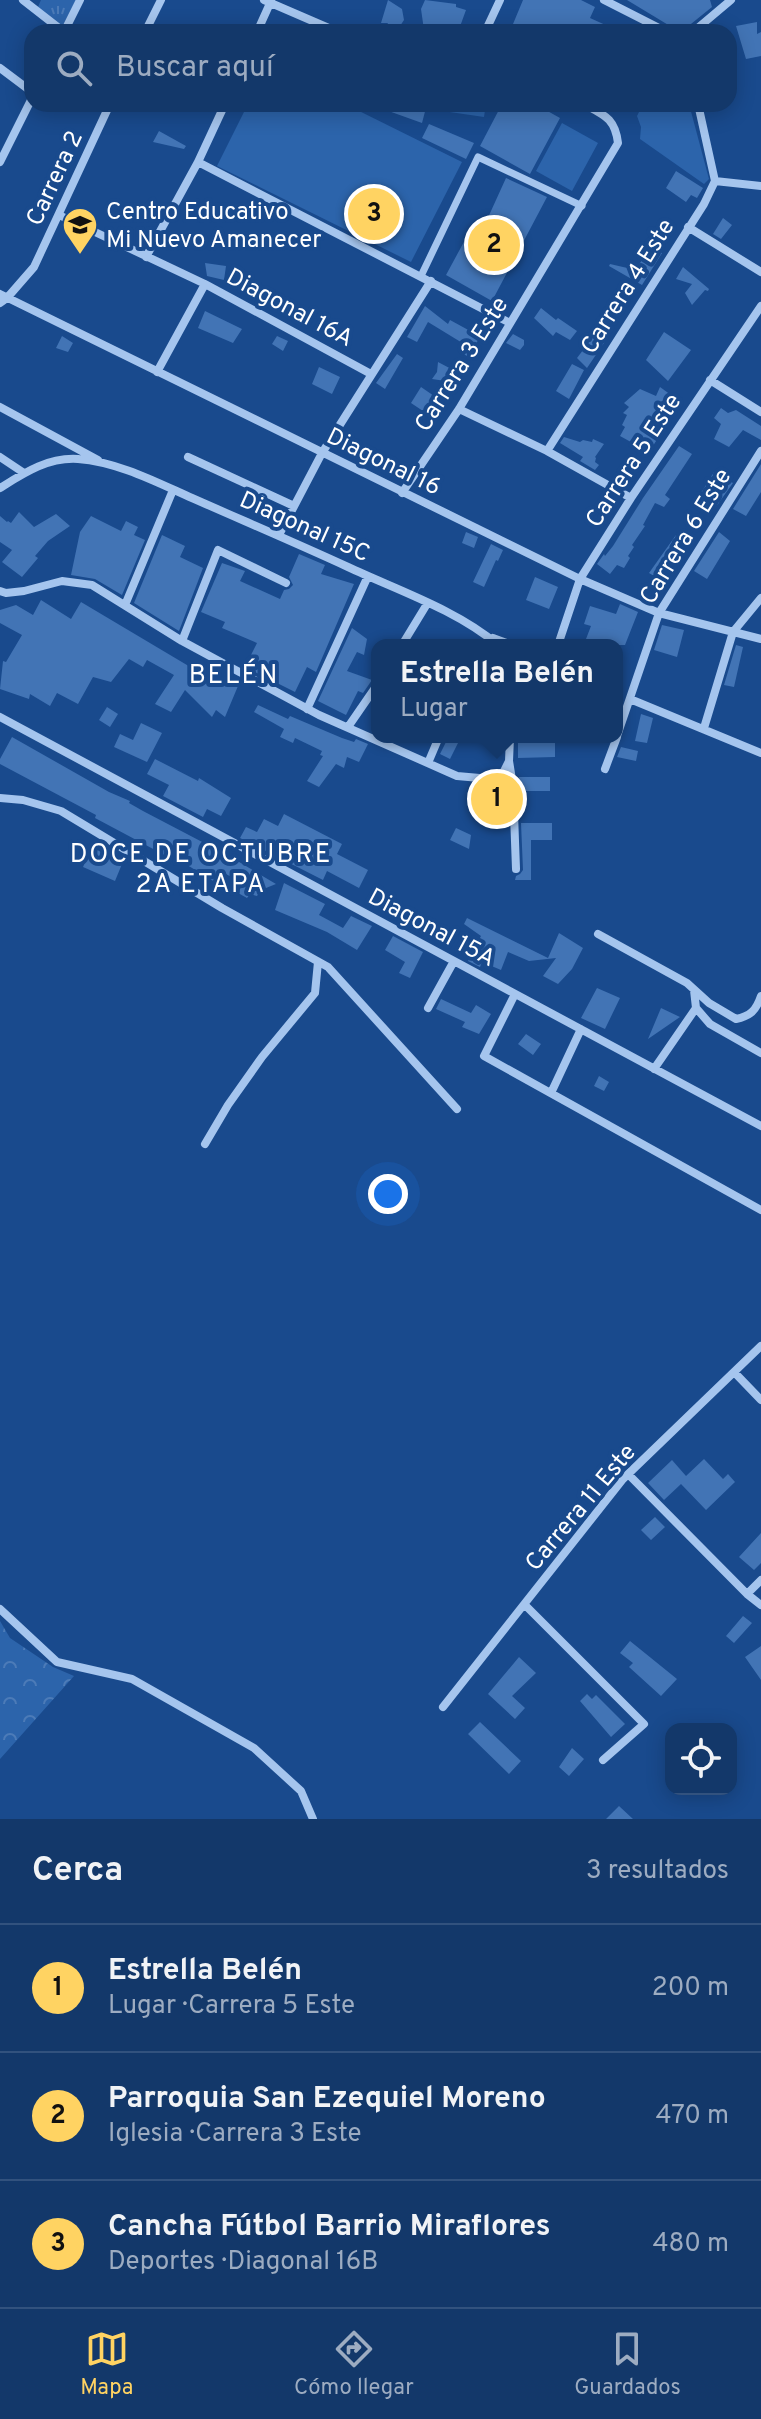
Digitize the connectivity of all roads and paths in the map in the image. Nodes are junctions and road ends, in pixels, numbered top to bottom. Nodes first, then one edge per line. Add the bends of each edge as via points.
1 (23, 0) edge
2 (80, 0) edge
3 (161, 0) edge
4 (500, 0) edge
5 (604, 0) edge
6 (731, 0) edge
7 (269, 1) edge
8 (54, 24) edge
9 (68, 24) edge
10 (149, 24) edge
11 (260, 24) edge
12 (320, 24) edge
13 (489, 24) edge
14 (651, 24) edge
15 (702, 24) edge
16 (0, 68) edge
17 (24, 88) edge
18 (24, 112) edge
19 (107, 112) edge
20 (221, 112) edge
21 (599, 112) edge
22 (700, 112) edge
23 (0, 162) edge
24 (198, 162) junction
25 (715, 181) junction
26 (761, 186) edge
27 (582, 206) junction
28 (59, 215) junction
29 (688, 227) junction
30 (146, 257) junction
31 (761, 272) edge
32 (421, 276) junction
33 (431, 281) junction
34 (205, 284) junction
35 (2, 298) edge
36 (761, 306) edge
37 (510, 323) junction
38 (157, 372) junction
39 (371, 374) junction
40 (710, 380) junction
41 (0, 407) edge
42 (459, 409) junction
43 (761, 412) edge
44 (547, 451) junction
45 (761, 451) edge
46 (322, 453) junction
47 (0, 457) edge
48 (188, 457) dead end
49 (104, 463) junction
50 (22, 474) junction
51 (0, 488) edge
52 (173, 490) junction
53 (402, 493) junction
54 (631, 498) junction
55 (294, 506) junction
56 (279, 535) junction
57 (368, 576) junction
58 (580, 579) junction
59 (286, 583) dead end
60 (0, 591) edge
61 (761, 598) edge
62 (427, 604) junction
63 (125, 605) junction
64 (659, 613) junction
65 (733, 632) junction
66 (483, 634) junction
67 (406, 639) edge
68 (480, 639) edge
69 (490, 639) edge
70 (496, 639) edge
71 (560, 639) edge
72 (761, 639) edge
73 (182, 641) junction
74 (371, 694) edge
75 (630, 699) junction
76 (307, 709) junction
77 (0, 717) edge
78 (623, 719) edge
79 (348, 727) junction
80 (704, 728) junction
81 (371, 737) edge
82 (384, 743) edge
83 (436, 743) edge
84 (510, 743) edge
85 (615, 743) edge
86 (761, 753) edge
87 (509, 761) junction
88 (428, 763) junction
89 (605, 769) dead end
90 (0, 798) edge
91 (516, 869) dead end
92 (598, 934) dead end
93 (454, 961) junction
94 (318, 962) junction
95 (694, 989) junction
96 (515, 994) junction
97 (760, 1001) edge
98 (428, 1008) dead end
99 (696, 1008) junction
100 (581, 1029) junction
101 (761, 1053) edge
102 (654, 1069) junction
103 (551, 1093) junction
104 (457, 1109) dead end
105 (761, 1126) edge
106 (205, 1144) dead end
107 (761, 1210) edge
108 (761, 1346) edge
109 (735, 1373) junction
110 (761, 1400) edge
111 (628, 1474) junction
112 (761, 1580) edge
113 (747, 1594) junction
114 (525, 1605) junction
115 (761, 1605) edge
116 (0, 1609) edge
117 (443, 1707) dead end
118 (603, 1760) dead end
119 (313, 1819) edge

1 - 8 street
2 - 9 street
3 - 10 street
4 - 13 street
5 - 14 street
6 - 15 street
7 - 11 street
7 - 12 street
16 - 17 street
18 - 23 street
19 - 28 street, Carrera 2
20 - 24 street
21 - 27 street, Carrera 3 Este via 617,130 618,143
22 - 25 street
24 - 30 street
24 - 32 street
25 - 26 street
25 - 29 street, Carrera 4 Este
27 - 32 street via 478,157
27 - 37 street, Carrera 3 Este
28 - 30 street, Diagonal 16A
28 - 35 street, Carrera 2 via 34,267
29 - 31 street
29 - 44 street, Carrera 4 Este
30 - 34 street, Diagonal 16A
32 - 33 street
33 - 37 street
33 - 39 street
34 - 38 street
34 - 39 street, Diagonal 16A
35 - 38 street, Diagonal 16
36 - 40 street, Carrera 5 Este
37 - 42 street, Carrera 3 Este
38 - 46 street, Diagonal 16
39 - 46 street
40 - 43 street
40 - 54 street, Carrera 5 Este
41 - 49 street, Diagonal 15C
42 - 44 street
42 - 53 street, Carrera 3 Este
44 - 54 street
45 - 64 street, Carrera 6 Este
46 - 53 street, Diagonal 16
46 - 55 street
47 - 50 street
48 - 55 street
49 - 50 street, Diagonal 15C via 58,460
49 - 52 street, Diagonal 15C
50 - 51 street, Diagonal 15C
52 - 56 street, Diagonal 15C
52 - 63 street
53 - 58 street, Diagonal 16
54 - 58 street, Carrera 5 Este
55 - 56 street
56 - 57 street, Diagonal 15C
57 - 62 street, Diagonal 15C
57 - 76 street
58 - 64 street, Diagonal 16
58 - 71 street, Carrera 5 Este
59 - 73 street via 218,550
60 - 63 street via 78,581
61 - 65 street
62 - 66 street, Diagonal 15C
62 - 67 street
63 - 73 street
64 - 65 street, Diagonal 16
64 - 75 street, Carrera 6 Este
65 - 72 street, Diagonal 16
65 - 80 street
66 - 68 street
66 - 69 street, Diagonal 15C
66 - 70 street, Diagonal 15C
73 - 76 street
74 - 79 street
75 - 78 street, Carrera 6 Este
75 - 80 street
76 - 79 street
77 - 93 street, Diagonal 15A
79 - 81 street
80 - 86 street
82 - 88 street
83 - 88 street
84 - 87 street
85 - 89 street, Carrera 6 Este
87 - 88 street via 491,779 457,776
87 - 91 street
90 - 94 street via 61,811
92 - 95 street
93 - 96 street, Diagonal 15A
93 - 98 street
94 - 104 street
94 - 106 street via 315,993 262,1057
95 - 97 street via 736,1019 749,1016
95 - 99 street
96 - 100 street, Diagonal 15A
96 - 103 street via 484,1056
99 - 101 street via 710,1024
99 - 102 street
100 - 102 street, Diagonal 15A
100 - 103 street
102 - 105 street, Diagonal 15A
103 - 107 street
108 - 109 street, Carrera 11 Este
109 - 110 street
109 - 111 street, Carrera 11 Este
111 - 113 street
111 - 114 street, Carrera 11 Este
112 - 113 street
113 - 115 street
114 - 117 street, Carrera 11 Este
114 - 118 street via 644,1724
116 - 119 street via 57,1662 132,1679 254,1748 301,1791

